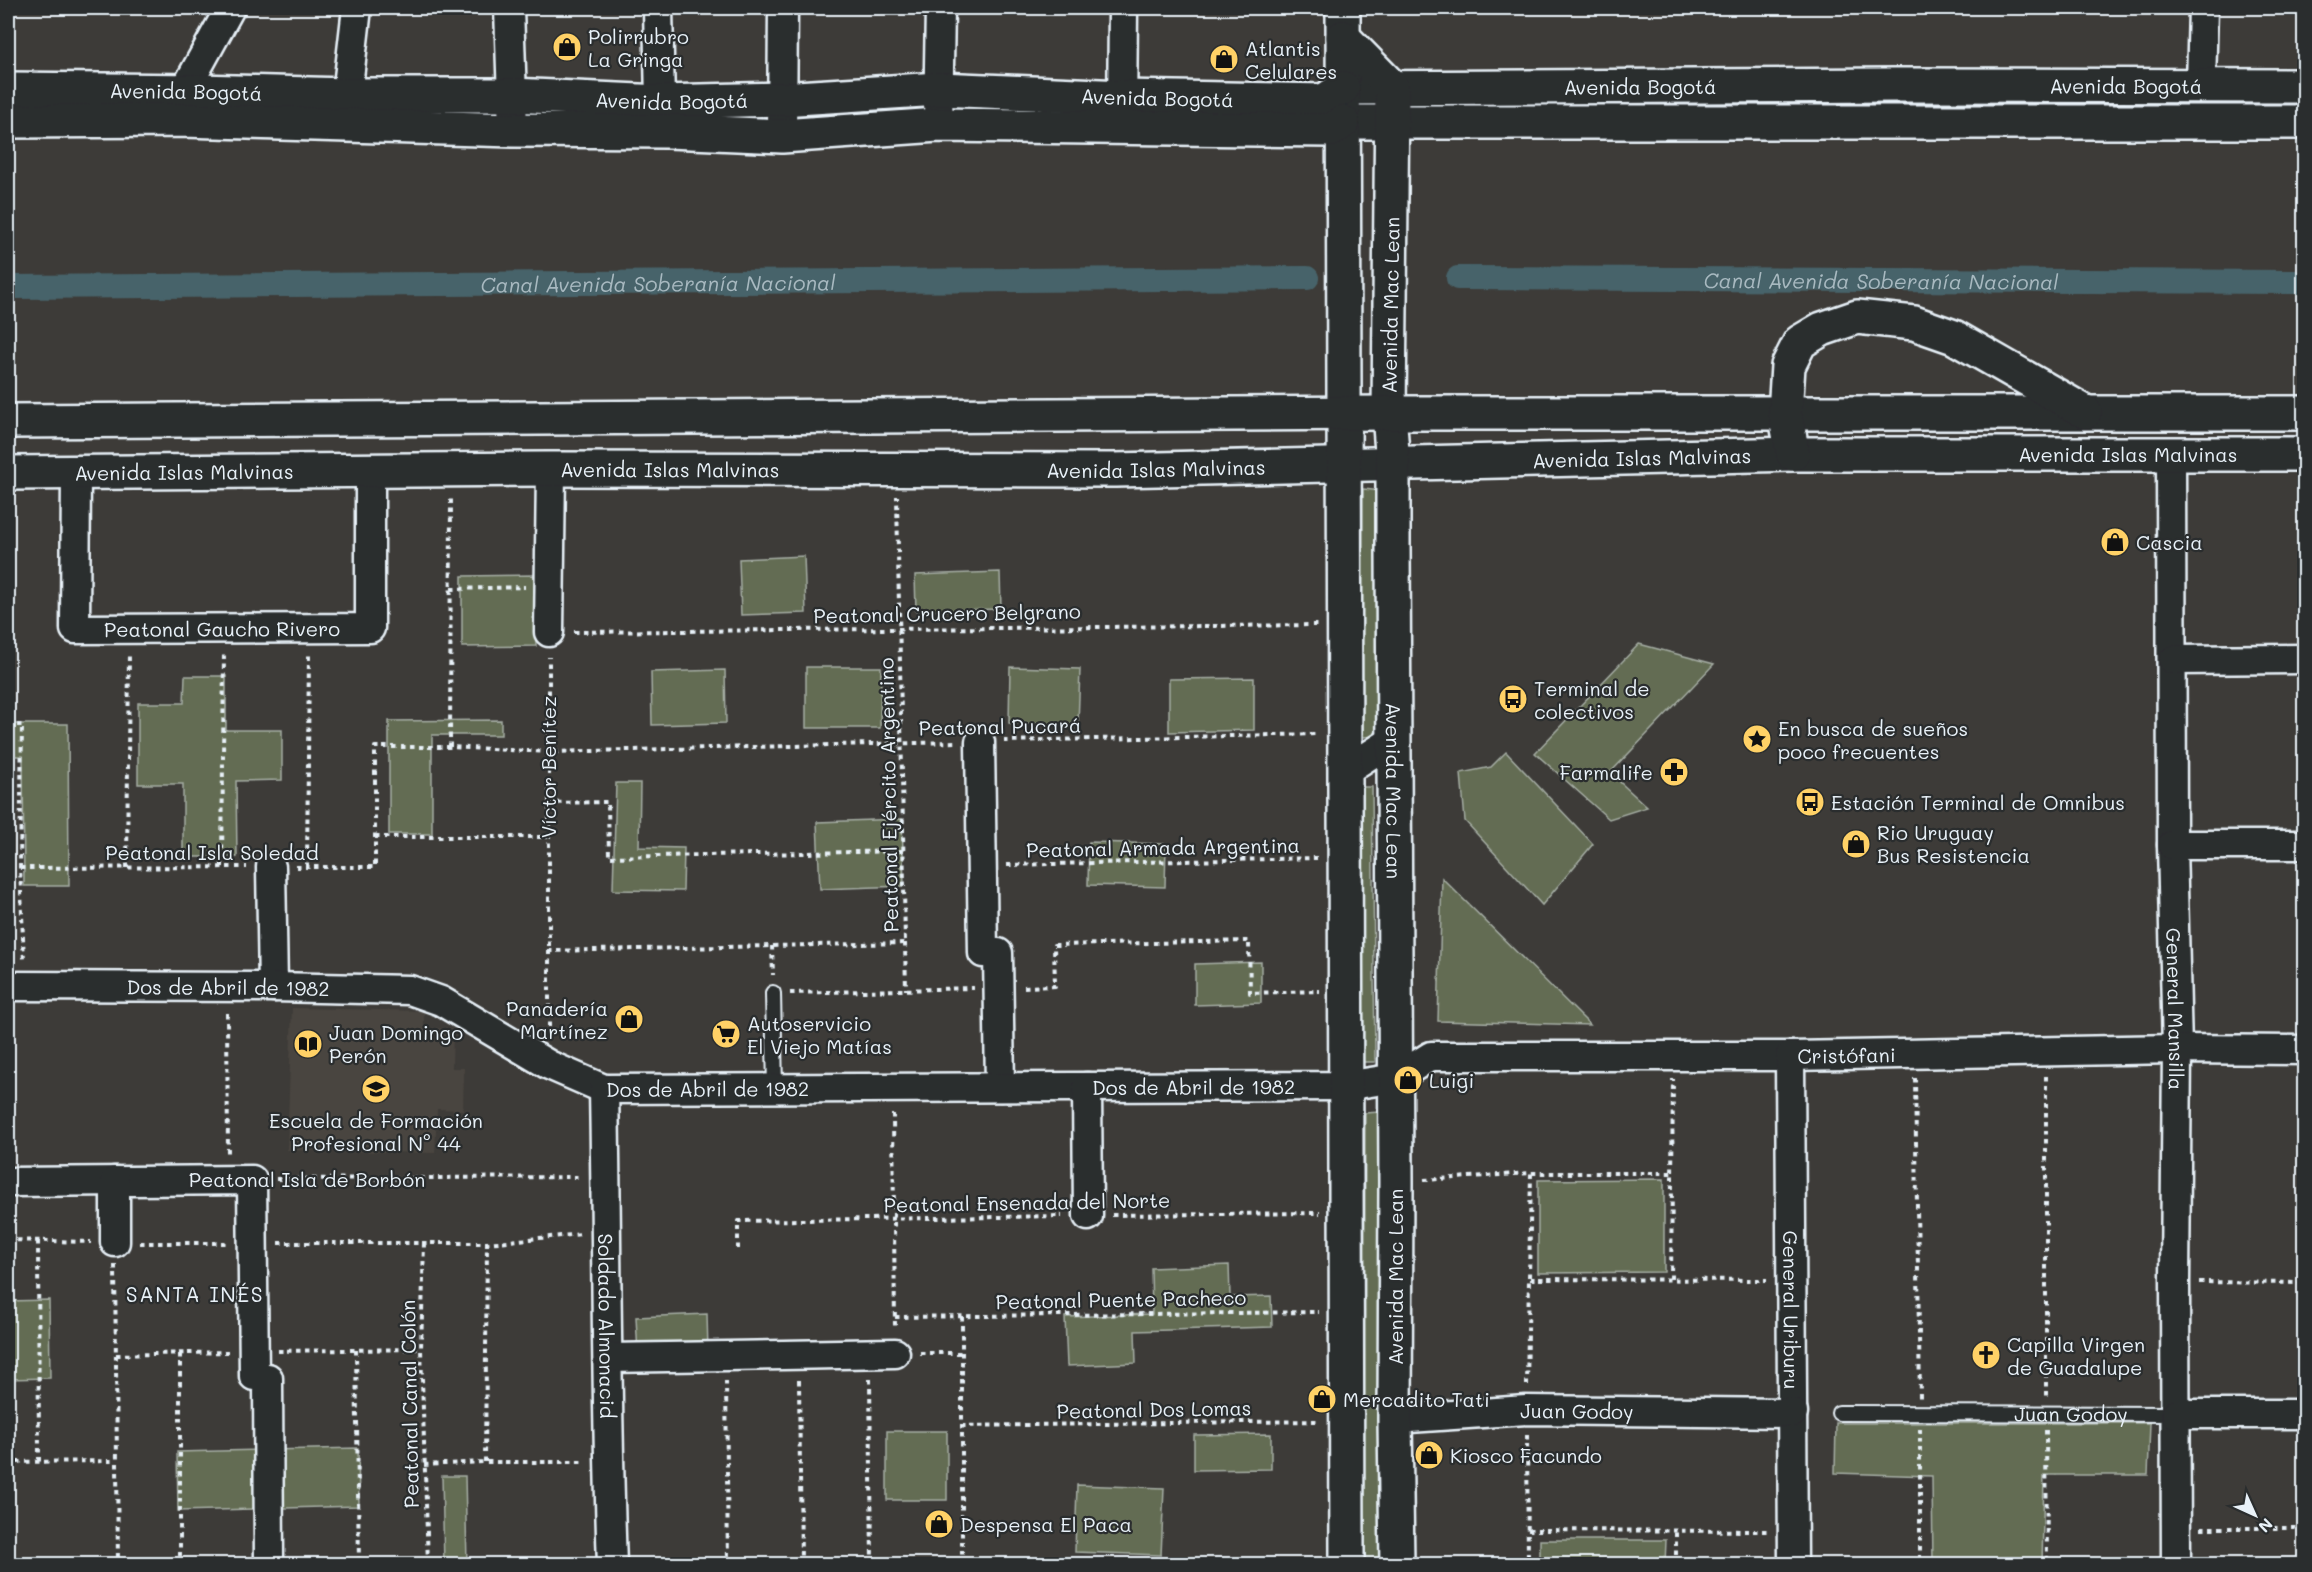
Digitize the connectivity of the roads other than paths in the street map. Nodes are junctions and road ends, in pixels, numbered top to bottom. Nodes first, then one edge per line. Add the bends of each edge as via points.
1 (230, 8) edge
2 (357, 8) edge
3 (509, 8) edge
4 (658, 8) edge
5 (783, 8) edge
6 (940, 8) edge
7 (1123, 8) edge
8 (2203, 8) edge
9 (1343, 22) edge
10 (1896, 85) junction
11 (2201, 86) junction
12 (2304, 86) edge
13 (1392, 87) junction
14 (1343, 88) junction
15 (8, 89) edge
16 (939, 89) junction
17 (347, 95) junction
18 (512, 95) junction
19 (781, 99) junction
20 (184, 105) junction
21 (1122, 112) junction
22 (664, 116) junction
23 (8, 121) edge
24 (1343, 122) junction
25 (1392, 122) junction
26 (1898, 122) junction
27 (2304, 122) edge
28 (938, 125) junction
29 (513, 130) junction
30 (782, 136) junction
31 (1343, 413) junction
32 (1389, 413) junction
33 (1785, 413) junction
34 (2087, 413) junction
35 (2304, 413) edge
36 (8, 421) edge
37 (1793, 454) junction
38 (2171, 454) junction
39 (2304, 454) edge
40 (1344, 465) junction
41 (1392, 465) junction
42 (551, 469) junction
43 (370, 472) junction
44 (8, 473) edge
45 (76, 473) junction
46 (549, 632) road end
47 (2304, 659) edge
48 (2173, 660) junction
49 (1393, 740) junction
50 (980, 742) road end
51 (1345, 771) junction
52 (2172, 845) junction
53 (2304, 845) edge
54 (271, 867) road end
55 (16, 986) edge
56 (273, 987) junction
57 (773, 993) road end
58 (2177, 1049) junction
59 (2304, 1050) edge
60 (1790, 1056) junction
61 (1396, 1078) junction
62 (1345, 1086) junction
63 (1000, 1087) junction
64 (1088, 1087) junction
65 (774, 1088) junction
66 (604, 1089) junction
67 (115, 1181) junction
68 (8, 1182) edge
69 (1088, 1216) road end
70 (115, 1242) road end
71 (883, 1354) road end
72 (609, 1358) junction
73 (1793, 1413) junction
74 (1839, 1413) dead end
75 (2176, 1414) junction
76 (2304, 1414) edge
77 (1395, 1419) junction
78 (269, 1564) edge
79 (612, 1564) edge
80 (1347, 1564) edge
81 (1397, 1564) edge
82 (1793, 1564) edge
83 (2176, 1564) edge

1 - 20 street
2 - 17 street
3 - 18 street
4 - 22 street
5 - 19 street
6 - 16 street
7 - 21 street
8 - 11 street
9 - 13 main road
9 - 14 main road
10 - 11 main road, Avenida Bogotá
10 - 13 main road, Avenida Bogotá
10 - 26 main road
11 - 12 main road, Avenida Bogotá
13 - 14 main road, Avenida Bogotá
13 - 25 main road, Avenida Mac Lean
14 - 21 main road, Avenida Bogotá via 1324,101
14 - 24 main road
15 - 20 main road, Avenida Bogotá
16 - 19 main road, Avenida Bogotá
16 - 21 main road, Avenida Bogotá
16 - 28 street
17 - 18 main road, Avenida Bogotá
17 - 20 main road, Avenida Bogotá
18 - 22 main road, Avenida Bogotá
18 - 29 street
19 - 22 main road, Avenida Bogotá
19 - 30 street
20 - 23 main road, Avenida Bogotá
20 - 29 main road, Avenida Bogotá
21 - 24 main road, Avenida Bogotá via 1332,130
21 - 28 main road, Avenida Bogotá
22 - 29 main road, Avenida Bogotá
22 - 30 main road, Avenida Bogotá
24 - 25 main road, Avenida Bogotá
24 - 31 main road
25 - 26 main road, Avenida Bogotá
25 - 32 main road, Avenida Mac Lean
26 - 27 main road, Avenida Bogotá
28 - 30 main road, Avenida Bogotá
31 - 32 main road, Avenida Islas Malvinas
31 - 36 main road, Avenida Islas Malvinas
31 - 40 main road
32 - 33 main road, Avenida Islas Malvinas
32 - 41 main road, Avenida Mac Lean
33 - 34 main road, Avenida Islas Malvinas
33 - 34 main road via 1788,366 1800,342 1822,329 1857,317 1914,323 1954,337
33 - 37 main road
34 - 35 main road, Avenida Islas Malvinas
37 - 38 main road, Avenida Islas Malvinas
37 - 41 main road, Avenida Islas Malvinas
38 - 39 main road, Avenida Islas Malvinas
38 - 48 street, General Mansilla
40 - 41 main road, Avenida Islas Malvinas
40 - 42 main road, Avenida Islas Malvinas via 1115,470
40 - 51 main road
41 - 49 main road, Avenida Mac Lean
42 - 43 main road, Avenida Islas Malvinas
42 - 46 street
43 - 45 main road, Avenida Islas Malvinas
43 - 45 street, Peatonal Gaucho Rivero via 370,628 129,629 75,629
44 - 45 main road, Avenida Islas Malvinas
47 - 48 street
48 - 52 street, General Mansilla
49 - 51 street
49 - 61 main road, Avenida Mac Lean
50 - 63 street via 983,954 998,953
51 - 62 main road
52 - 53 street
52 - 58 street, General Mansilla
54 - 56 street
55 - 56 street, Dos de Abril de 1982
56 - 66 street, Dos de Abril de 1982 via 410,990 441,1001 549,1065
57 - 65 lane
58 - 59 street, Cristófani
58 - 60 street, Cristófani
58 - 75 street, General Mansilla
60 - 61 street, Cristófani via 1431,1056
60 - 73 street, General Uriburu
61 - 62 street, Dos de Abril de 1982
61 - 77 main road, Avenida Mac Lean
62 - 64 street, Dos de Abril de 1982
62 - 80 main road
63 - 64 street, Dos de Abril de 1982
63 - 65 street, Dos de Abril de 1982
64 - 69 street
65 - 66 street, Dos de Abril de 1982
66 - 72 street, Soldado Almonacid
67 - 68 street, Peatonal Isla de Borbón
67 - 70 street
67 - 78 street, Peatonal Isla de Borbón via 240,1180 253,1243 254,1376 268,1378
71 - 72 street
72 - 79 street, Soldado Almonacid
73 - 77 street, Juan Godoy via 1527,1410
73 - 82 street, General Uriburu
74 - 75 lane, Juan Godoy
75 - 76 street, Juan Godoy
75 - 83 street, General Mansilla
77 - 81 main road, Avenida Mac Lean

